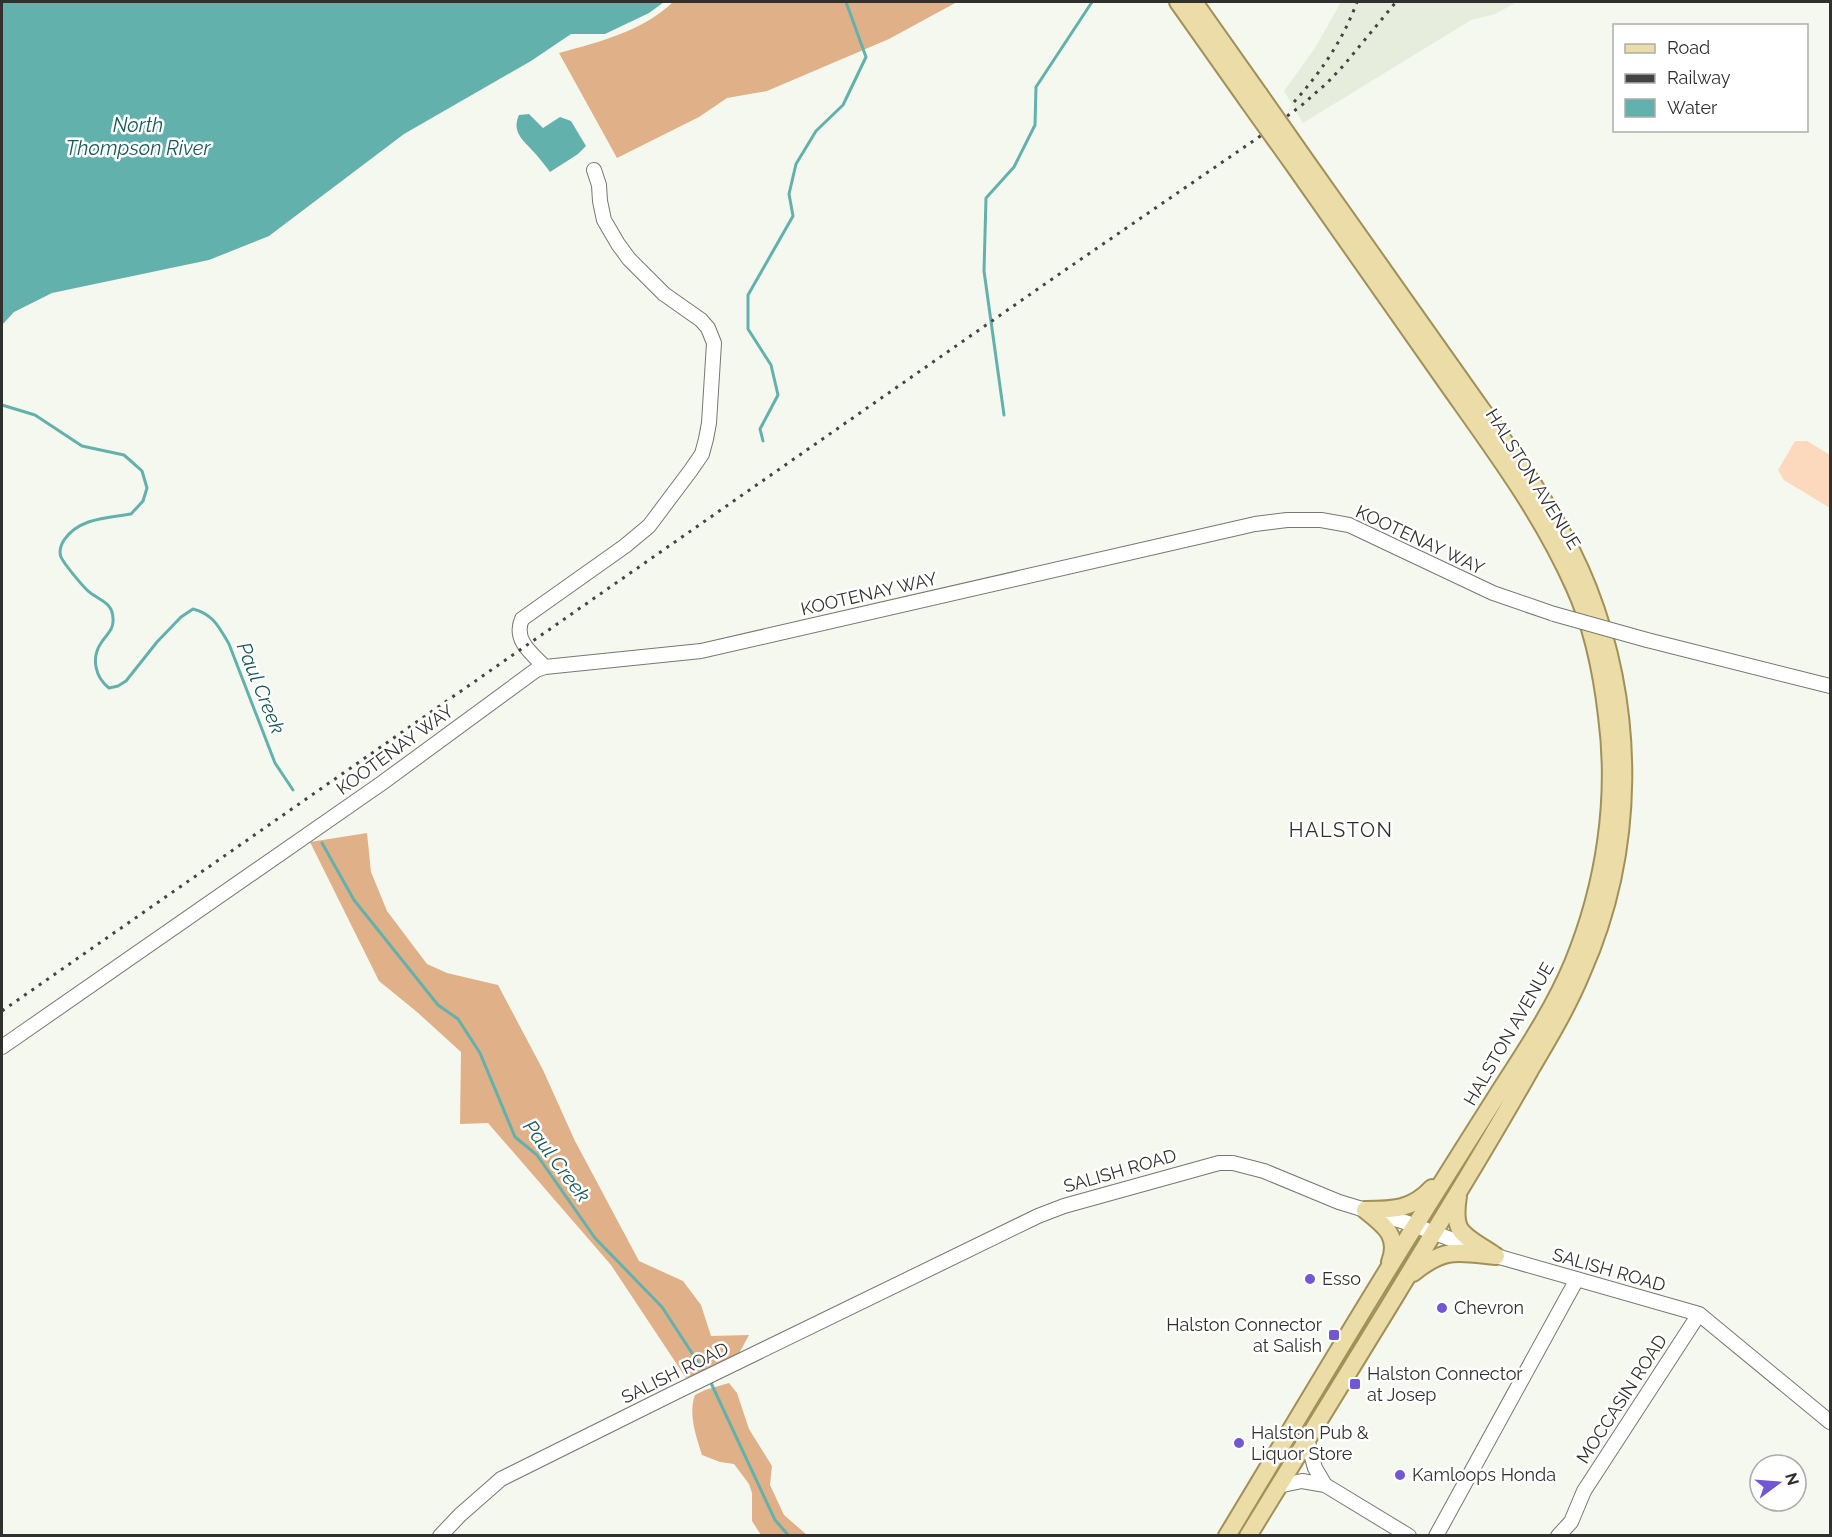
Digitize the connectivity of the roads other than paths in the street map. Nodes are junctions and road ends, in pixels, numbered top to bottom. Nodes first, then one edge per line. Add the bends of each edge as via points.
1 (1178, 2) edge
2 (1194, 2) edge
3 (1253, 97) junction
4 (1296, 157) junction
5 (594, 170) dead end
6 (545, 667) junction
7 (1830, 686) edge
8 (2, 1047) edge
9 (1451, 1167) junction
10 (1459, 1192) junction
11 (1365, 1210) junction
12 (1415, 1226) junction
13 (1434, 1234) junction
14 (1496, 1256) junction
15 (1384, 1277) junction
16 (1577, 1279) junction
17 (1404, 1281) junction
18 (1699, 1314) junction
19 (1830, 1422) edge
20 (1306, 1439) junction
21 (1325, 1485) junction
22 (1278, 1486) junction
23 (440, 1536) edge
24 (1227, 1536) edge
25 (1248, 1536) edge
26 (1409, 1536) edge
27 (1436, 1536) edge
28 (1558, 1536) edge

1 - 3 main road, HALSTON AVENUE
2 - 3 main road, HALSTON AVENUE
3 - 4 main road, HALSTON AVENUE, bridge
4 - 9 main road, HALSTON AVENUE via 1540,520 1576,590 1605,696 1611,802 1600,877 1588,922 1556,999
4 - 10 main road, HALSTON AVENUE via 1515,457 1551,514 1587,586 1618,695 1623,802 1616,862 1600,925 1567,1004
5 - 6 street via 604,220 618,244 664,294 708,328 714,343 709,423 702,454 649,526 522,619 520,639
6 - 7 street, KOOTENAY WAY, bridge via 701,651 1246,526 1321,520 1349,525 1493,593 1554,614
6 - 8 street, KOOTENAY WAY
9 - 11 main road via 1424,1197 1411,1204 1394,1210
9 - 12 main road, HALSTON AVENUE
10 - 13 main road, HALSTON AVENUE
10 - 14 main road via 1455,1214 1462,1234
11 - 12 street, SALISH ROAD
11 - 15 main road via 1385,1226 1392,1238 1394,1251
11 - 23 street, SALISH ROAD via 1233,1163 1205,1166 1064,1206 501,1479
12 - 13 street, SALISH ROAD
12 - 15 main road, HALSTON AVENUE
13 - 14 street, SALISH ROAD
13 - 17 main road, HALSTON AVENUE
14 - 16 street, SALISH ROAD
14 - 17 main road via 1456,1252 1438,1256
15 - 24 main road, HALSTON AVENUE
16 - 18 street, SALISH ROAD
16 - 27 street
17 - 20 main road, HALSTON AVENUE
18 - 19 street, SALISH ROAD
18 - 28 street, MOCCASIN ROAD via 1584,1491 1571,1522
20 - 21 street
20 - 22 main road, HALSTON AVENUE
21 - 22 street via 1302,1481
21 - 26 street
22 - 25 main road, HALSTON AVENUE

